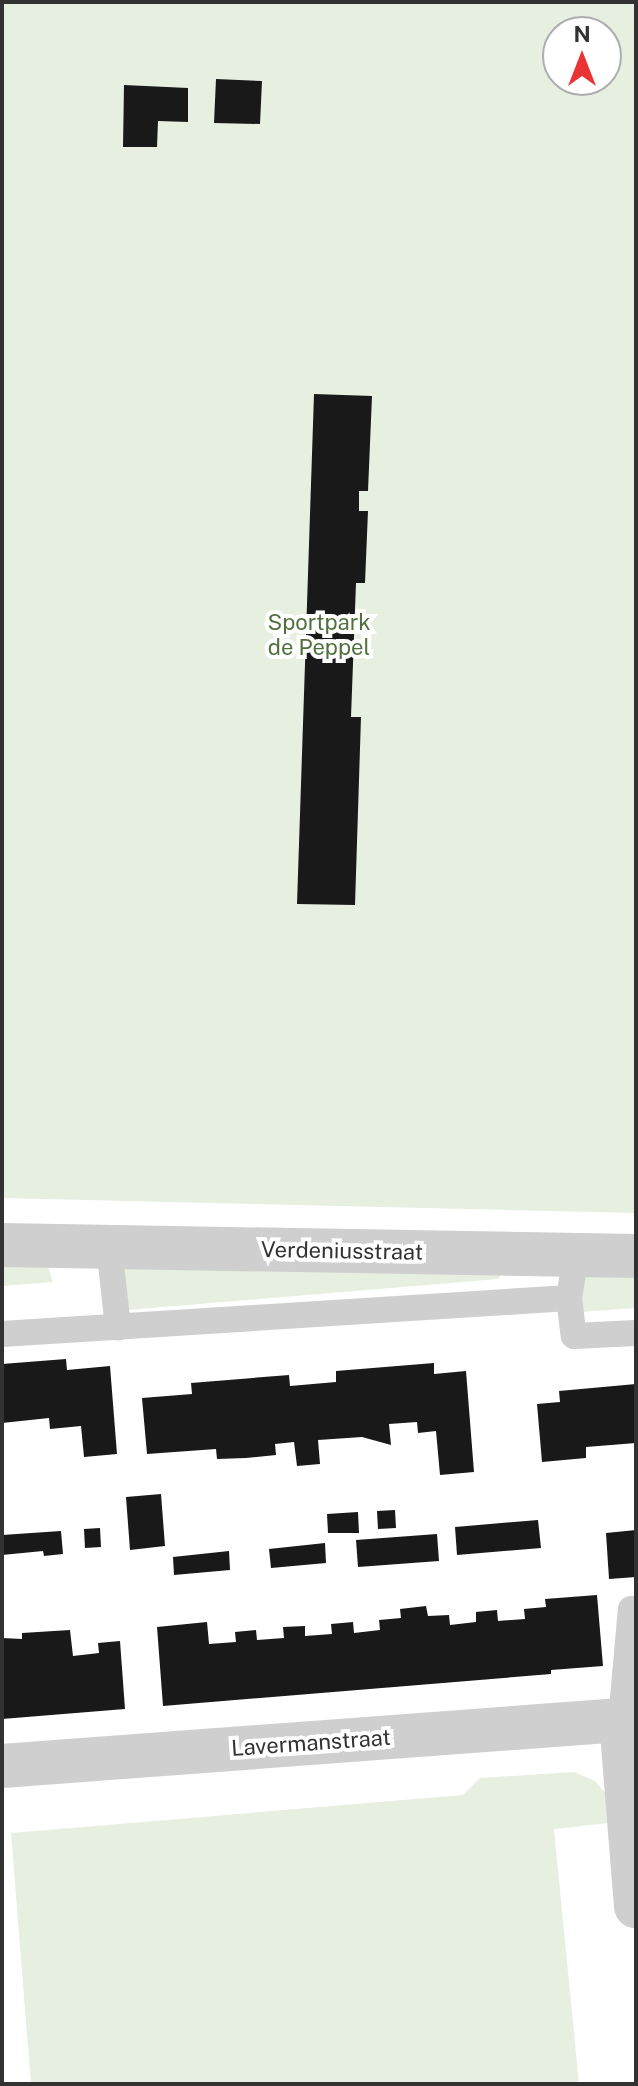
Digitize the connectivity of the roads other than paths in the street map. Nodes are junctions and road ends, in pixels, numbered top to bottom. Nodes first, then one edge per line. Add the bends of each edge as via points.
1 (2, 1245) edge
2 (109, 1246) junction
3 (576, 1255) junction
4 (636, 1256) edge
5 (569, 1298) junction
6 (118, 1328) junction
7 (636, 1333) edge
8 (2, 1334) edge
9 (636, 1609) edge
10 (621, 1720) junction
11 (2, 1766) edge
12 (636, 1906) edge

1 - 2 street, Verdeniusstraat
2 - 3 street, Verdeniusstraat
2 - 6 lane
3 - 4 street, Verdeniusstraat
3 - 5 lane
5 - 6 lane
5 - 7 lane via 574,1336
6 - 8 lane
9 - 10 lane via 631,1609
10 - 11 street, Lavermanstraat
10 - 12 street

